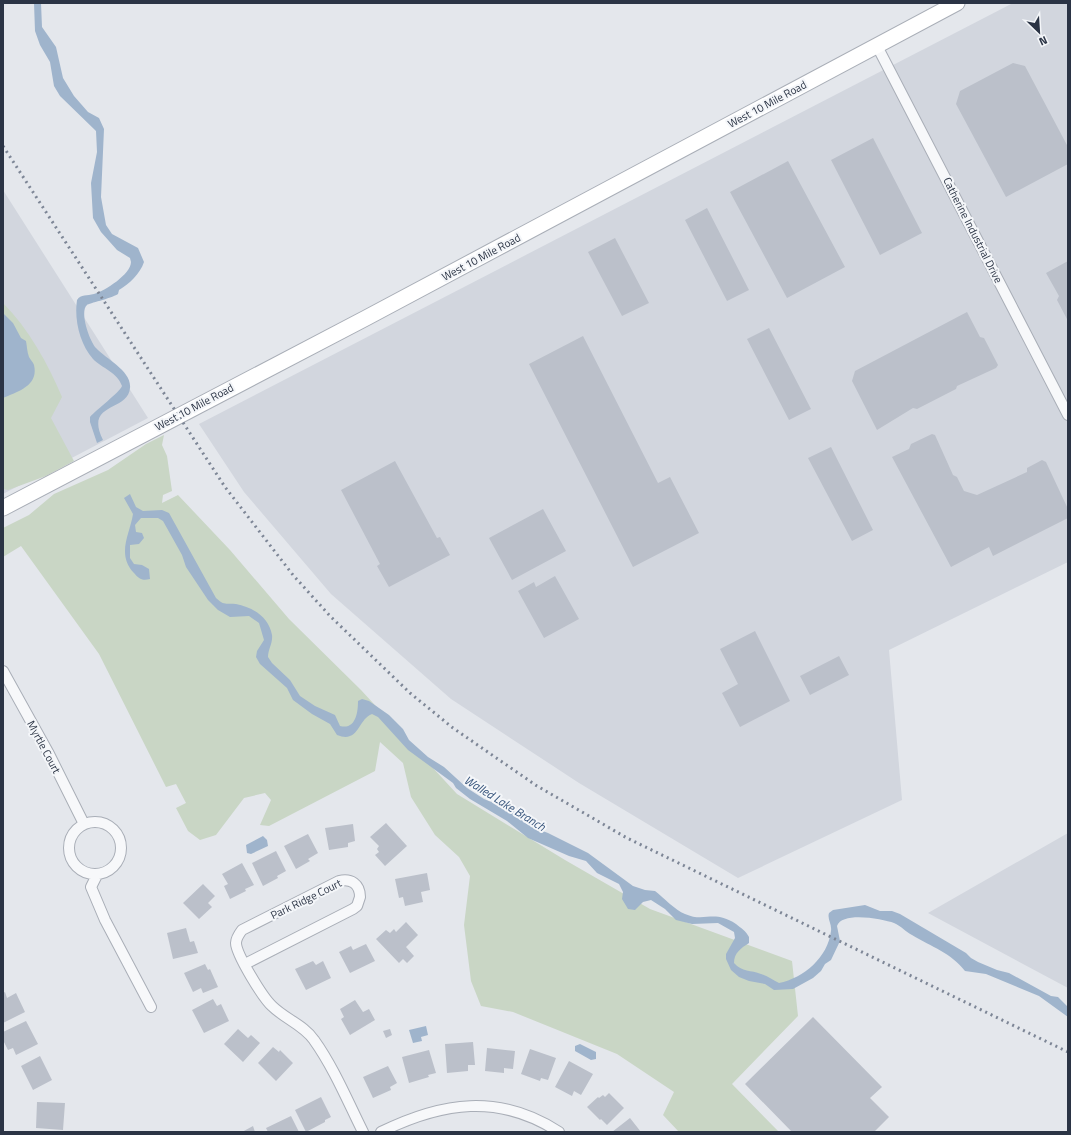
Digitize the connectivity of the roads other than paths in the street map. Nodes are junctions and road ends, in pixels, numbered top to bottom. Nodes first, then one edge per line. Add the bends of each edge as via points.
1 (957, 3) edge
2 (877, 46) junction
3 (1068, 415) edge
4 (3, 508) edge
5 (3, 671) edge
6 (84, 824) junction
7 (97, 874) junction
8 (245, 964) junction
9 (151, 1007) dead end
10 (363, 1132) edge
11 (381, 1132) edge
12 (559, 1132) edge

1 - 2 main road, West 10 Mile Road
2 - 3 street, Catherine Industrial Drive
2 - 4 main road, West 10 Mile Road
5 - 6 street, Myrtle Court
6 - 7 street via 75,830 70,839 71,860 87,873
6 - 7 street via 104,823 113,828 122,846 120,857 111,869
7 - 9 street via 91,887 105,920
8 - 8 street, Park Ridge Court via 353,909 360,897 357,885 349,880 339,881 242,930 236,942
8 - 10 street, Park Ridge Court via 266,1000 313,1038
11 - 12 street via 423,1114 469,1106 506,1109 525,1114

